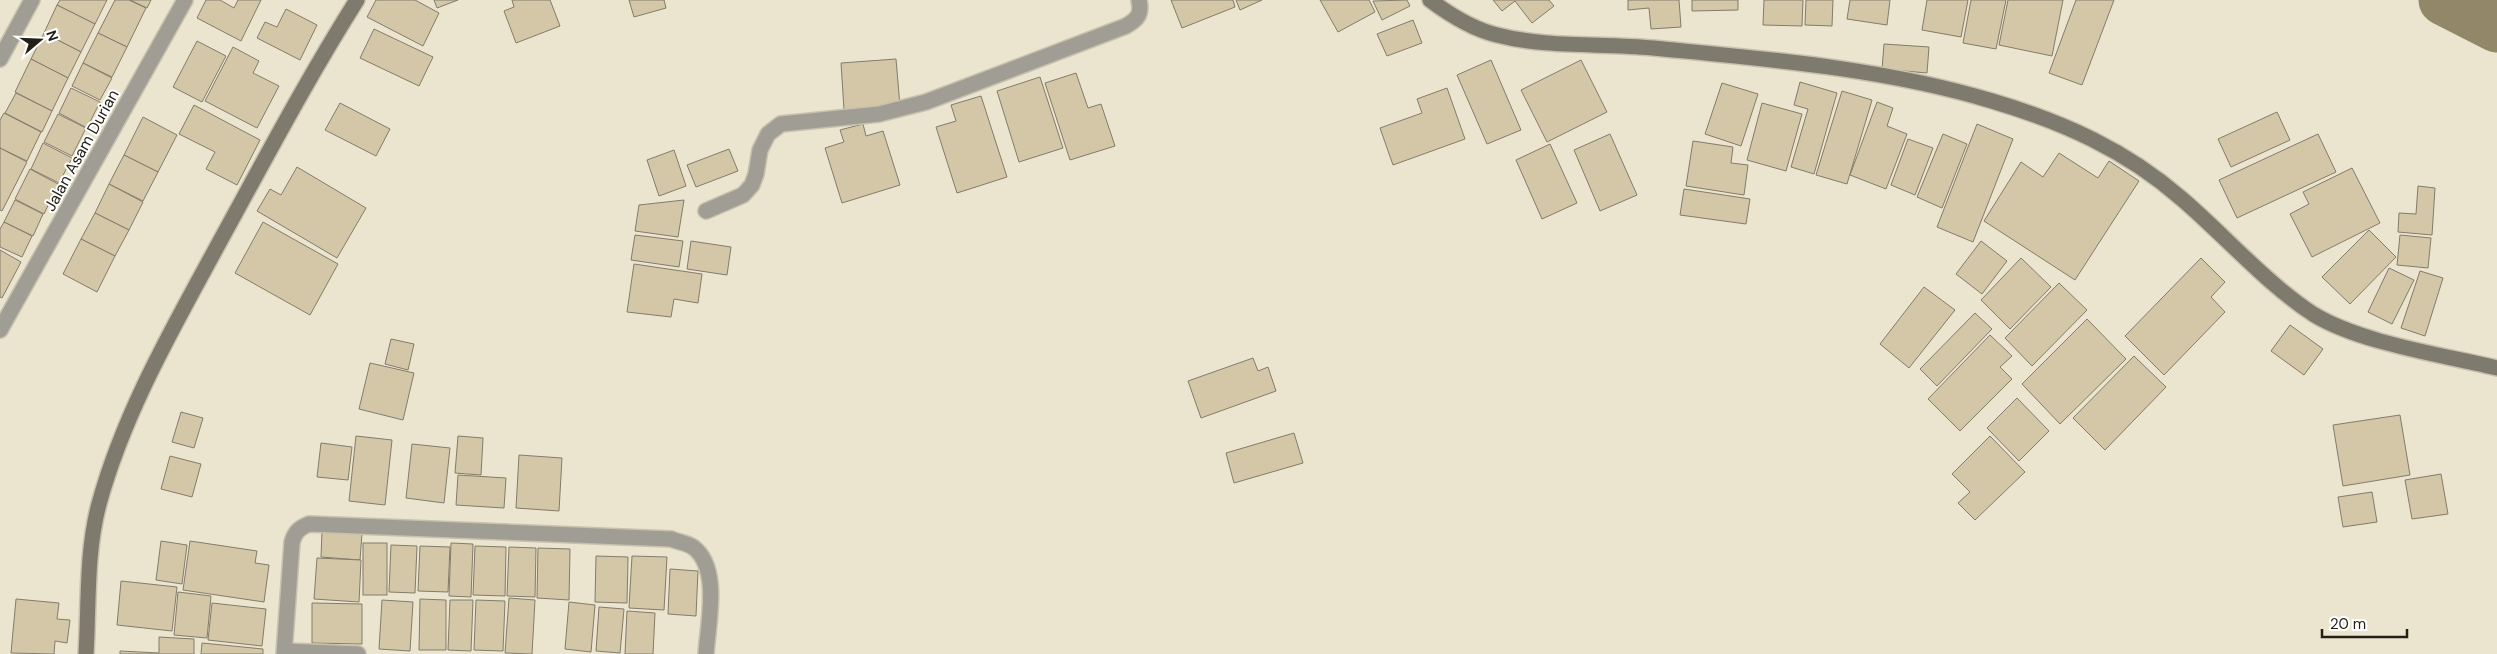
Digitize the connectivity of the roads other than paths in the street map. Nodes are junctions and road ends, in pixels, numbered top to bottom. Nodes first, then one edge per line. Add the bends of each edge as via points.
1 (32, 0) edge
2 (185, 0) edge
3 (357, 0) edge
4 (1139, 0) edge
5 (1430, 0) edge
6 (0, 59) edge
7 (706, 211) dead end
8 (2, 321) edge
9 (2497, 368) edge
10 (285, 652) edge
11 (86, 654) edge
12 (358, 654) edge
13 (706, 654) edge

1 - 6 street
2 - 8 street, Jalan Asam Durian
3 - 11 street via 317,62 176,322 114,456 92,541
4 - 7 street via 1141,9 1137,19 1126,26 926,102 879,114 781,124 768,134 760,150 752,185 743,195
5 - 9 street via 1455,18 1495,35 1537,42 1649,48 1810,65 1918,82 1991,100 2068,126 2131,160 2180,197 2313,314 2349,332
10 - 12 street
10 - 13 street via 292,542 294,533 309,524 671,539 692,547 709,569

